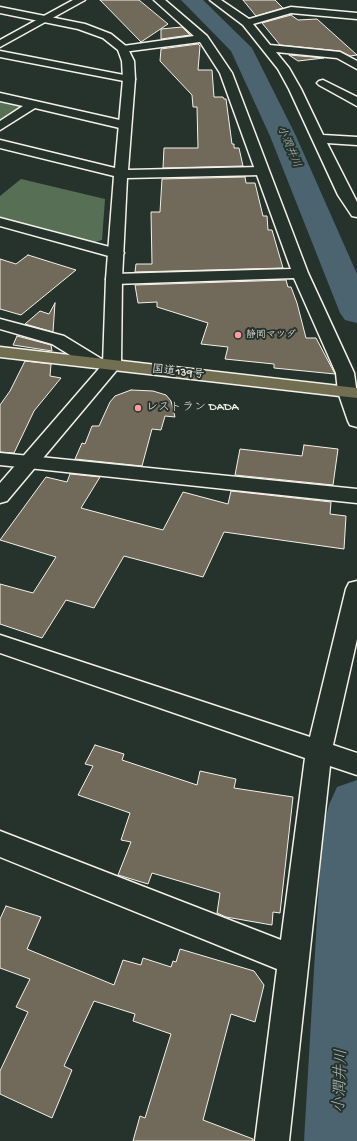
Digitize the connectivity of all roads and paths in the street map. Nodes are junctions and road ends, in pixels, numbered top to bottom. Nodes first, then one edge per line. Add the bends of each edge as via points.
1 (80, 0) edge
2 (159, 0) edge
3 (215, 0) edge
4 (0, 10) edge
5 (357, 16) edge
6 (46, 19) junction
7 (247, 22) junction
8 (203, 38) junction
9 (0, 44) edge
10 (268, 48) junction
11 (123, 49) junction
12 (0, 54) edge
13 (357, 66) edge
14 (129, 79) junction
15 (322, 83) dead end
16 (0, 97) edge
17 (357, 102) edge
18 (32, 105) junction
19 (124, 125) junction
20 (0, 126) edge
21 (319, 139) junction
22 (357, 141) edge
23 (0, 144) edge
24 (261, 171) junction
25 (122, 174) junction
26 (357, 213) edge
27 (0, 222) edge
28 (116, 253) junction
29 (300, 273) junction
30 (114, 280) junction
31 (0, 324) edge
32 (0, 352) edge
33 (94, 362) junction
34 (112, 365) junction
35 (352, 392) edge
36 (357, 420) edge
37 (0, 459) edge
38 (30, 463) junction
39 (0, 496) edge
40 (357, 496) edge
41 (357, 589) edge
42 (0, 644) edge
43 (319, 751) junction
44 (357, 764) edge
45 (0, 844) edge
46 (294, 960) junction
47 (272, 1141) edge

1 - 6 street
2 - 8 street
3 - 7 street
4 - 6 street
5 - 7 street via 291,10
6 - 9 street
6 - 11 street via 80,26 107,36
7 - 10 street
8 - 11 street
8 - 24 street via 226,73
10 - 13 street via 340,55
10 - 21 street via 295,89
11 - 14 street via 128,62
12 - 14 street
14 - 19 street
15 - 17 street
16 - 18 street
18 - 19 street
18 - 20 street
19 - 25 street
21 - 22 street
21 - 26 street via 345,195
23 - 25 street
24 - 25 street
24 - 29 street
25 - 28 street
27 - 28 street
28 - 30 street
29 - 30 street
29 - 35 street
30 - 34 street
31 - 33 street via 58,340
32 - 33 highway, 国道139号
33 - 34 highway, 国道139号
34 - 35 highway, 国道139号
34 - 38 street
35 - 36 street
37 - 38 street
38 - 39 street
38 - 40 street
41 - 43 street
42 - 43 street
43 - 44 street
43 - 46 street
45 - 46 street
46 - 47 street

